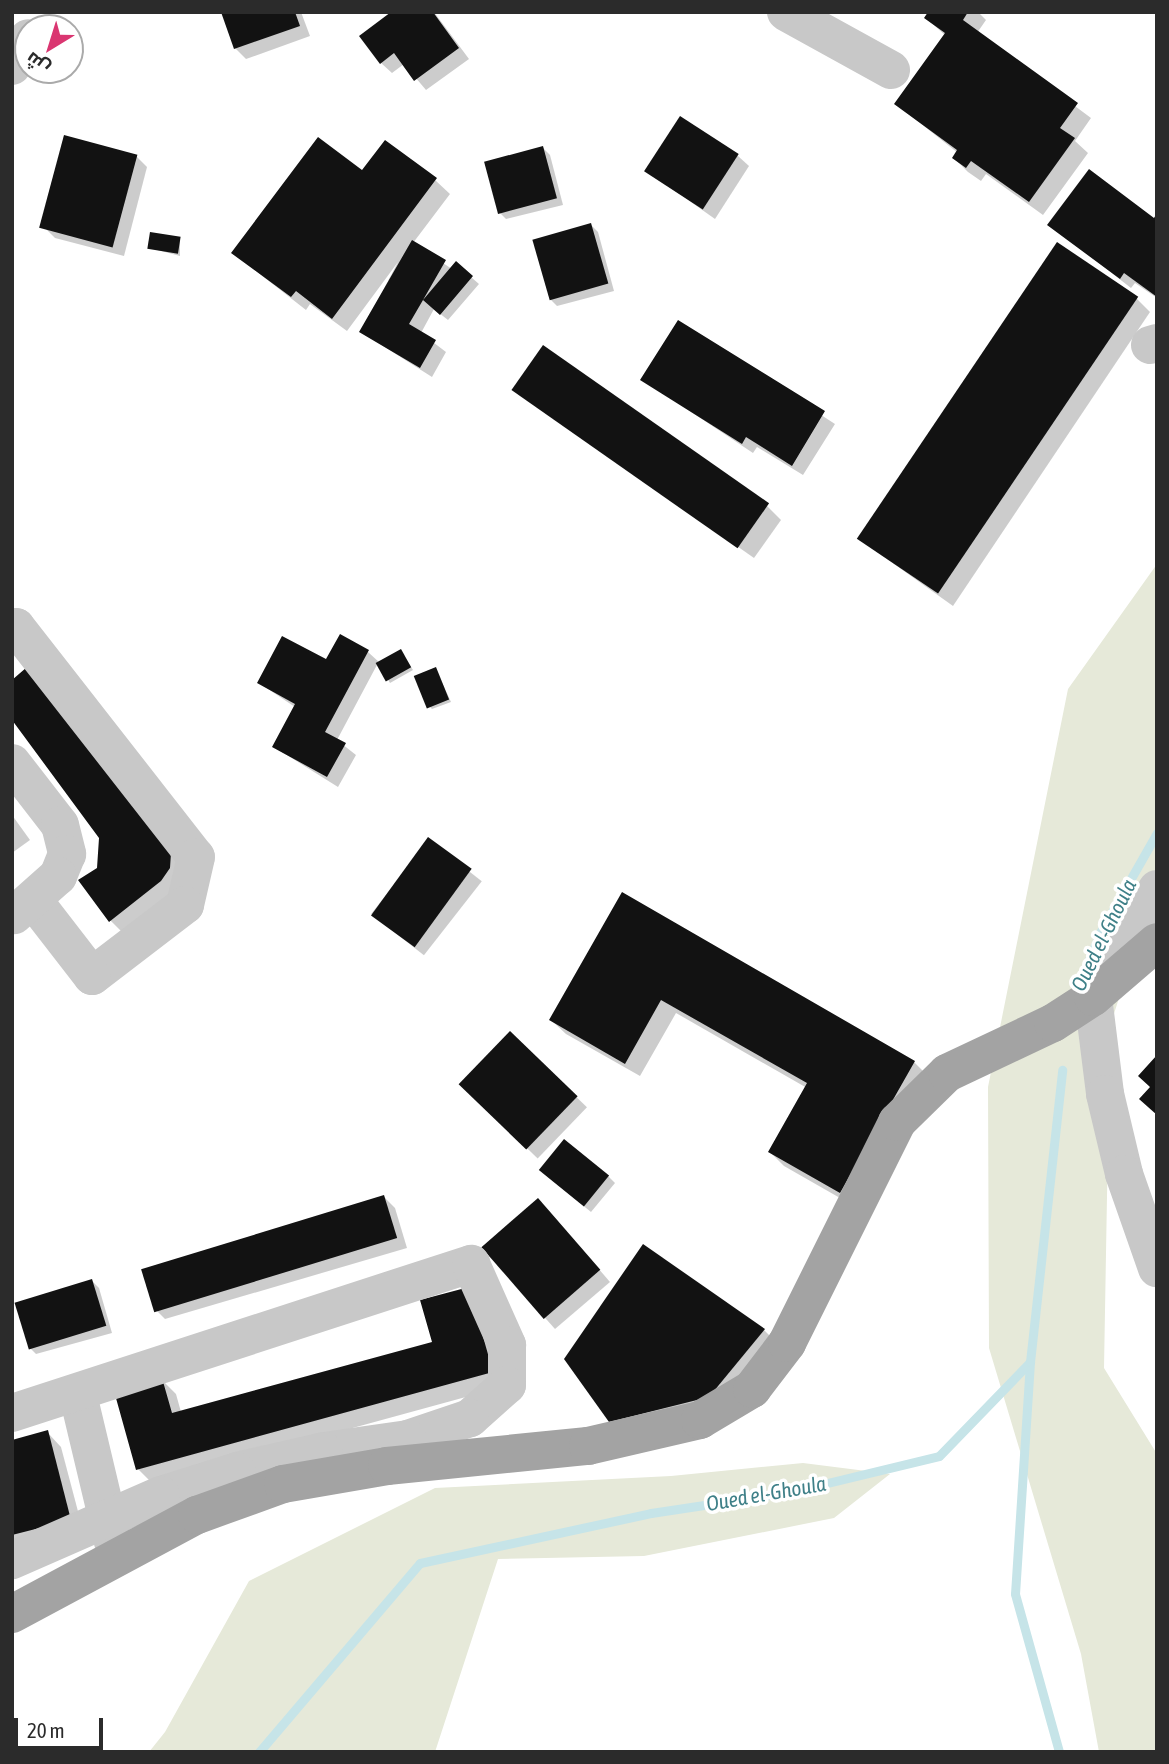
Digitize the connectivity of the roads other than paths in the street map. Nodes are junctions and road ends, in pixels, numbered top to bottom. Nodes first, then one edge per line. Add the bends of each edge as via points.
1 (786, 12) edge
2 (891, 69) dead end
3 (12, 630) edge
4 (12, 763) edge
5 (1157, 889) edge
6 (23, 909) edge
7 (1157, 942) edge
8 (1093, 997) junction
9 (1157, 1268) edge
10 (78, 1395) junction
11 (12, 1413) edge
12 (105, 1519) junction
13 (118, 1557) junction
14 (12, 1560) edge
15 (12, 1614) edge

1 - 2 street
3 - 6 street via 16,627 196,857 185,905 92,976
4 - 6 street via 60,825 68,854 58,876
5 - 8 street
7 - 8 main road
8 - 9 street via 1105,1094 1124,1174
8 - 13 main road via 1053,1023 947,1073 897,1122 788,1343 752,1389 700,1420 588,1446 387,1466 283,1484 197,1515
10 - 11 street
10 - 12 street
10 - 12 street via 471,1264 507,1345 507,1385 470,1418 408,1439 324,1451 237,1471
12 - 13 street
12 - 14 street
13 - 15 main road

